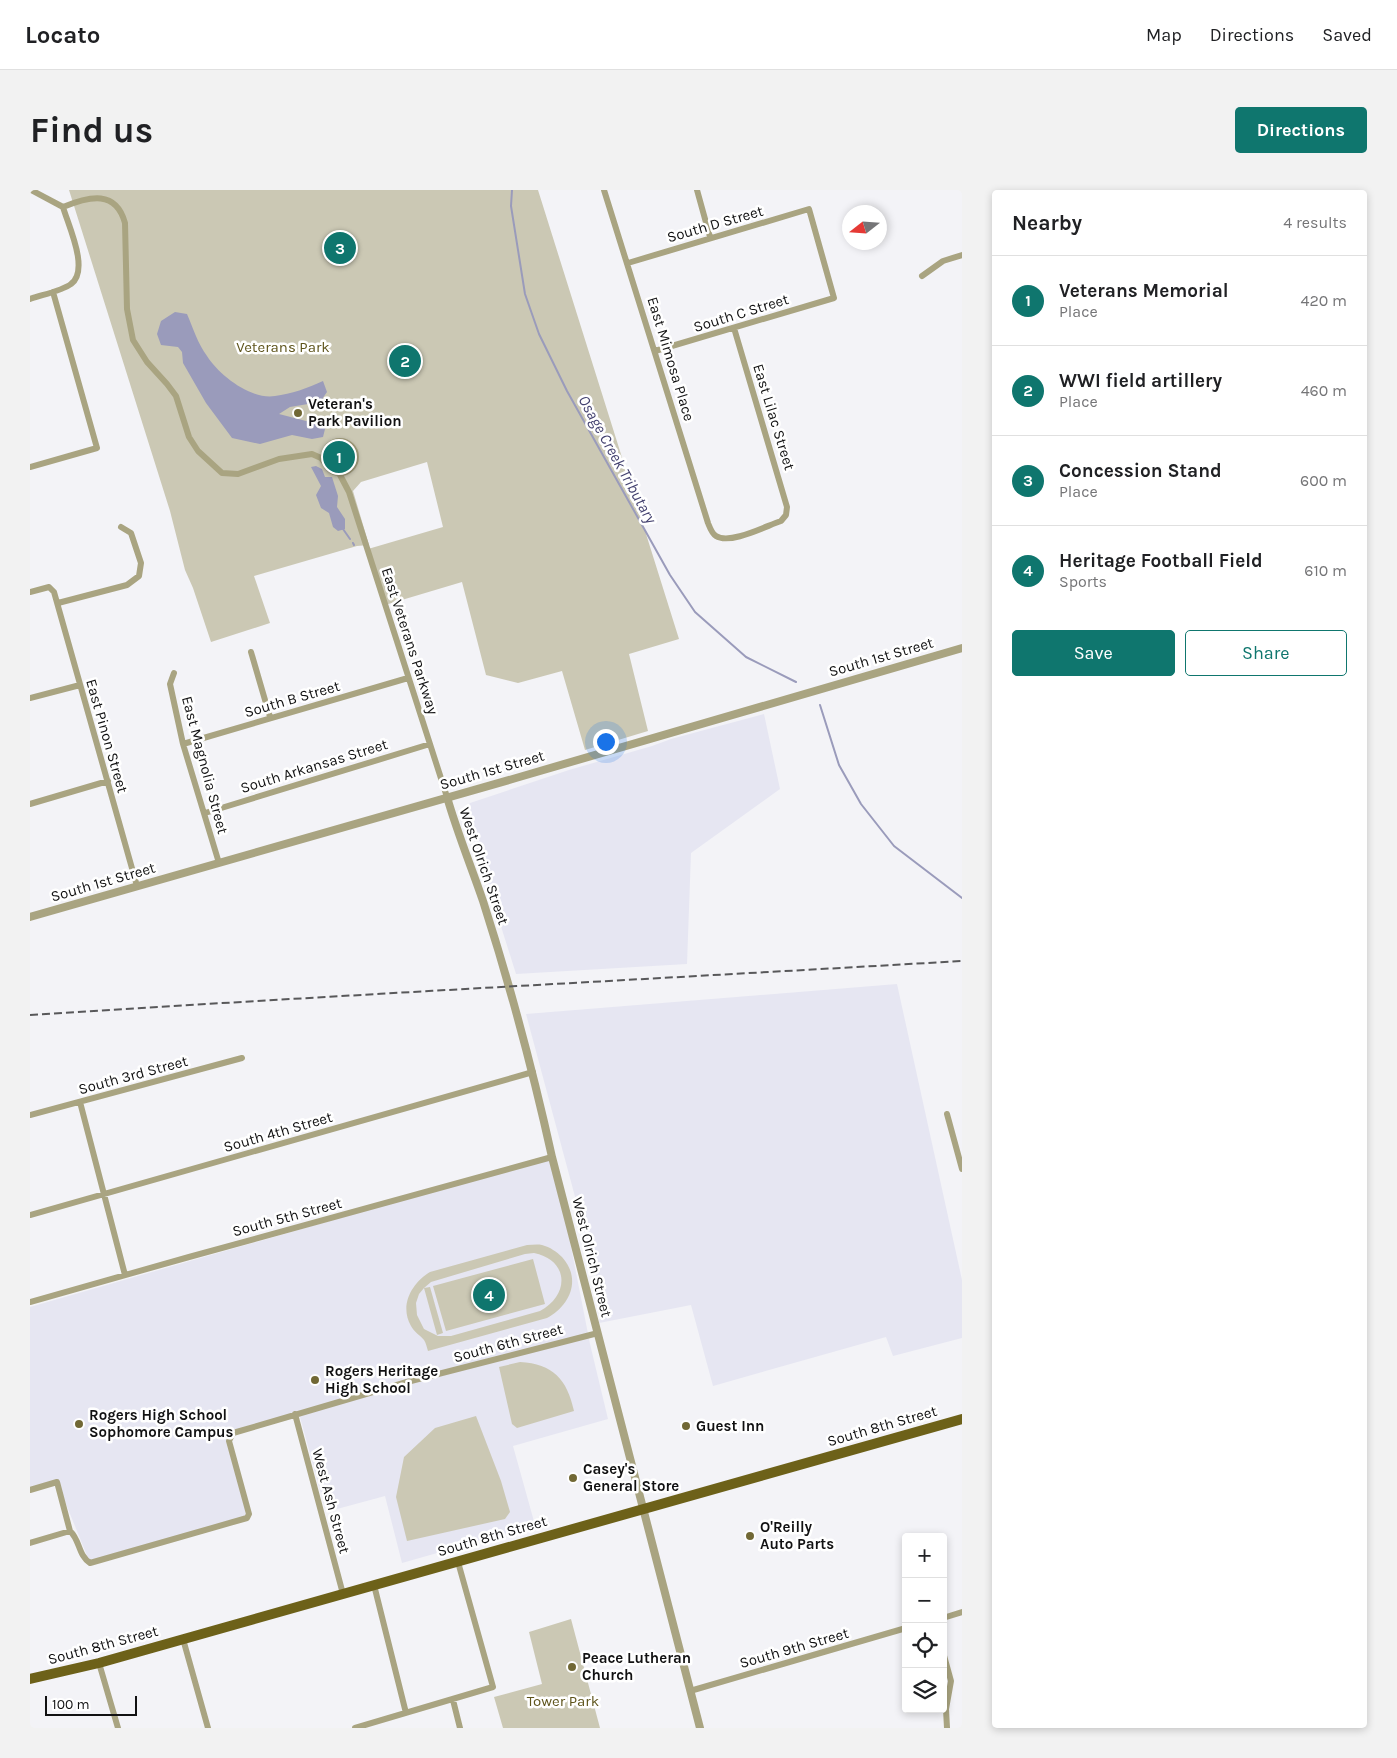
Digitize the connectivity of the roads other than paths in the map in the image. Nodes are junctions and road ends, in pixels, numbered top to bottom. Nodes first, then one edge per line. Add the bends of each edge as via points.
1 (31, 190) edge
2 (604, 190) edge
3 (697, 190) edge
4 (63, 207) junction
5 (710, 237) junction
6 (962, 255) edge
7 (628, 263) junction
8 (922, 276) dead end
9 (53, 292) junction
10 (834, 298) joint
11 (30, 299) edge
12 (734, 328) junction
13 (655, 351) junction
14 (326, 449) junction
15 (314, 454) junction
16 (326, 464) junction
17 (30, 467) edge
18 (351, 468) junction
19 (339, 473) junction
20 (349, 492) junction
21 (121, 527) dead end
22 (714, 535) joint
23 (30, 592) edge
24 (58, 603) junction
25 (962, 648) edge
26 (251, 652) dead end
27 (174, 673) dead end
28 (408, 678) junction
29 (80, 685) junction
30 (30, 698) edge
31 (270, 717) junction
32 (183, 744) junction
33 (430, 744) junction
34 (108, 782) junction
35 (447, 797) junction
36 (30, 804) edge
37 (205, 813) junction
38 (219, 864) junction
39 (136, 886) junction
40 (30, 917) edge
41 (242, 1058) dead end
42 (533, 1072) junction
43 (80, 1102) junction
44 (947, 1114) dead end
45 (30, 1115) edge
46 (552, 1157) junction
47 (962, 1170) edge
48 (103, 1194) junction
49 (30, 1215) edge
50 (125, 1274) junction
51 (30, 1302) edge
52 (598, 1333) junction
53 (295, 1414) junction
54 (962, 1419) edge
55 (30, 1490) edge
56 (643, 1510) junction
57 (70, 1531) junction
58 (30, 1542) edge
59 (458, 1562) junction
60 (374, 1585) junction
61 (343, 1594) junction
62 (962, 1612) edge
63 (947, 1617) edge
64 (902, 1629) edge
65 (183, 1639) junction
66 (99, 1664) junction
67 (947, 1666) edge
68 (30, 1679) edge
69 (690, 1691) junction
70 (453, 1700) junction
71 (406, 1712) junction
72 (118, 1728) edge
73 (208, 1728) edge
74 (355, 1728) edge
75 (460, 1728) edge
76 (700, 1728) edge
77 (947, 1728) edge

1 - 4 street
2 - 7 street, East Mimosa Place
3 - 5 street
4 - 9 street via 80,262 79,272 71,284
4 - 15 street via 91,197 104,197 116,203 122,211 127,309 133,340 176,396 189,437 210,464 222,473 238,474 279,459
5 - 7 street, South D Street
5 - 10 street, South D Street via 809,209
6 - 8 street via 943,261
7 - 13 street, East Mimosa Place
9 - 11 street
9 - 17 street via 97,448
10 - 12 street, South C Street
12 - 13 street, South C Street
12 - 22 street, East Lilac Street via 787,507 781,521 732,539 723,540
13 - 22 street, East Mimosa Place
14 - 15 street
14 - 16 street
14 - 18 street, East Veterans Parkway via 337,442 350,445 356,458
15 - 16 street, East Veterans Parkway
16 - 19 street, East Veterans Parkway
18 - 19 street
18 - 20 street, East Veterans Parkway
19 - 20 street, East Veterans Parkway
20 - 28 street, East Veterans Parkway
21 - 24 street via 131,533 141,563 139,576 126,585
23 - 24 street, East Pinon Street via 49,587
24 - 29 street, East Pinon Street
25 - 35 street, South 1st Street
26 - 31 street
27 - 32 street, East Magnolia Street via 170,684
28 - 31 street, South B Street
28 - 33 street, East Veterans Parkway
29 - 30 street
29 - 34 street, East Pinon Street
31 - 32 street, South B Street
32 - 37 street, East Magnolia Street
33 - 35 street, East Veterans Parkway
33 - 37 street, South Arkansas Street
34 - 36 street
34 - 39 street, East Pinon Street
35 - 38 street, South 1st Street
35 - 42 street, West Olrich Street via 482,900
37 - 38 street, East Magnolia Street
38 - 39 street, South 1st Street
39 - 40 street, South 1st Street
41 - 43 street, South 3rd Street
42 - 46 street, West Olrich Street
42 - 48 street, South 4th Street
43 - 45 street, South 3rd Street
43 - 48 street
44 - 47 street
46 - 50 street, South 5th Street
46 - 52 street, West Olrich Street
48 - 49 street, South 4th Street
48 - 50 street
50 - 51 street, South 5th Street
52 - 53 street, South 6th Street
52 - 56 street, West Olrich Street
53 - 57 street, South 6th Street via 233,1433 229,1441 249,1514 247,1518 90,1563 84,1559 76,1536
53 - 61 street, West Ash Street
54 - 56 main road, South 8th Street
55 - 57 street via 57,1482
56 - 59 main road, South 8th Street
56 - 69 street, West Olrich Street
57 - 58 street
59 - 60 main road, South 8th Street
59 - 70 street via 493,1687
60 - 61 main road, South 8th Street
60 - 71 street
61 - 65 main road, South 8th Street
62 - 63 street
64 - 69 street, South 9th Street
65 - 66 main road, South 8th Street
65 - 73 street
66 - 68 main road, South 8th Street
66 - 72 street
67 - 77 street via 951,1681 946,1709
69 - 76 street, West Olrich Street
70 - 71 street
70 - 75 street
71 - 74 street

